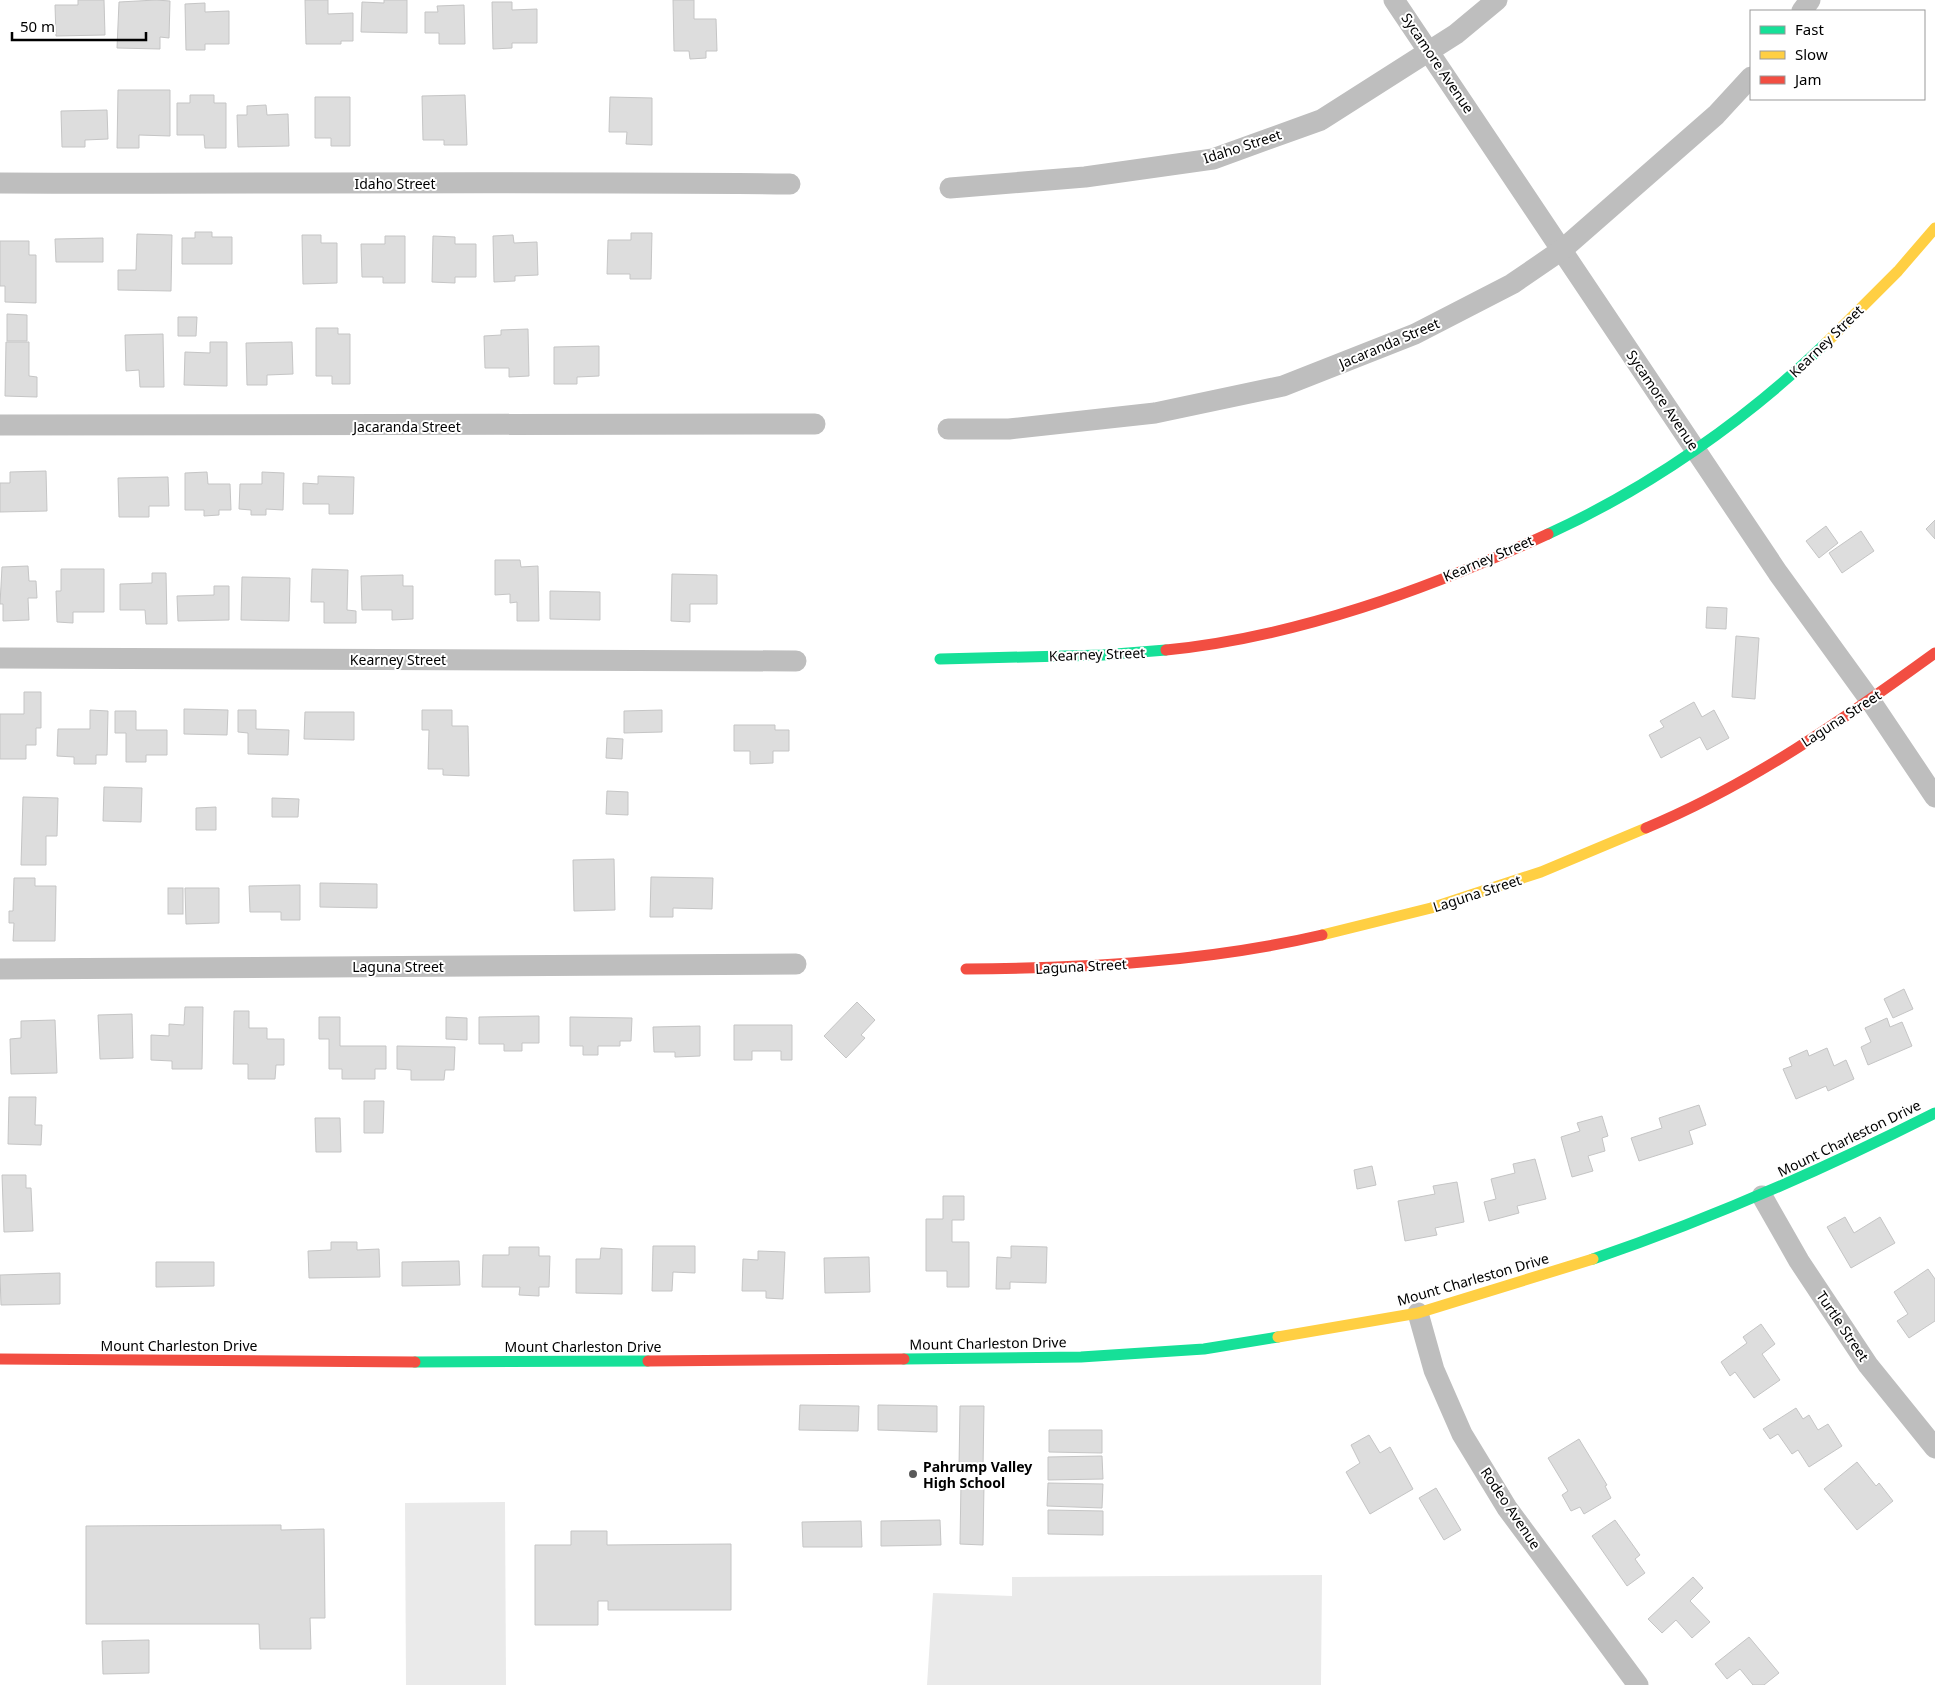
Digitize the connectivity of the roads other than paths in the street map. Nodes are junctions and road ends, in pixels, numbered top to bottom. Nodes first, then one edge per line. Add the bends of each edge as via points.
1 (1394, 0) edge
2 (1497, 0) edge
3 (1430, 51) junction
4 (1750, 78) edge
5 (0, 183) edge
6 (790, 184) dead end
7 (950, 188) dead end
8 (1935, 228) edge
9 (1562, 249) junction
10 (815, 424) dead end
11 (0, 425) edge
12 (948, 430) dead end
13 (1695, 449) junction
14 (1935, 653) edge
15 (0, 658) edge
16 (940, 659) dead end
17 (796, 661) dead end
18 (1870, 700) junction
19 (1935, 798) edge
20 (796, 964) dead end
21 (0, 968) edge
22 (966, 969) dead end
23 (1935, 1112) edge
24 (1762, 1196) junction
25 (1418, 1313) junction
26 (0, 1359) edge
27 (1935, 1448) edge
28 (1638, 1685) edge

1 - 3 street, Sycamore Avenue
2 - 3 street, Idaho Street
3 - 7 street, Idaho Street via 1321,120 1213,158 1085,177
3 - 9 street, Sycamore Avenue
4 - 9 street, Jacaranda Street via 1716,115
5 - 6 street, Idaho Street
8 - 13 street, Kearney Street via 1792,375
9 - 12 street, Jacaranda Street via 1512,284 1415,334 1283,386 1155,414 1009,430
9 - 13 street, Sycamore Avenue
10 - 11 street, Jacaranda Street
13 - 16 street, Kearney Street via 1586,515 1494,558 1382,602 1291,628 1199,646 1145,652
13 - 18 street, Sycamore Avenue
14 - 18 street, Laguna Street
15 - 17 street, Kearney Street
18 - 19 street, Sycamore Avenue
18 - 22 street, Laguna Street via 1693,809 1541,872 1431,908 1320,936 1237,951 1065,968
20 - 21 street, Laguna Street
23 - 24 street, Mount Charleston Drive via 1840,1161
24 - 25 street, Mount Charleston Drive via 1667,1234
24 - 27 street, Turtle Street via 1799,1261 1868,1364
25 - 26 street, Mount Charleston Drive via 1204,1349 1081,1357 375,1362
25 - 28 street, Rodeo Avenue via 1434,1370 1462,1434 1507,1508

